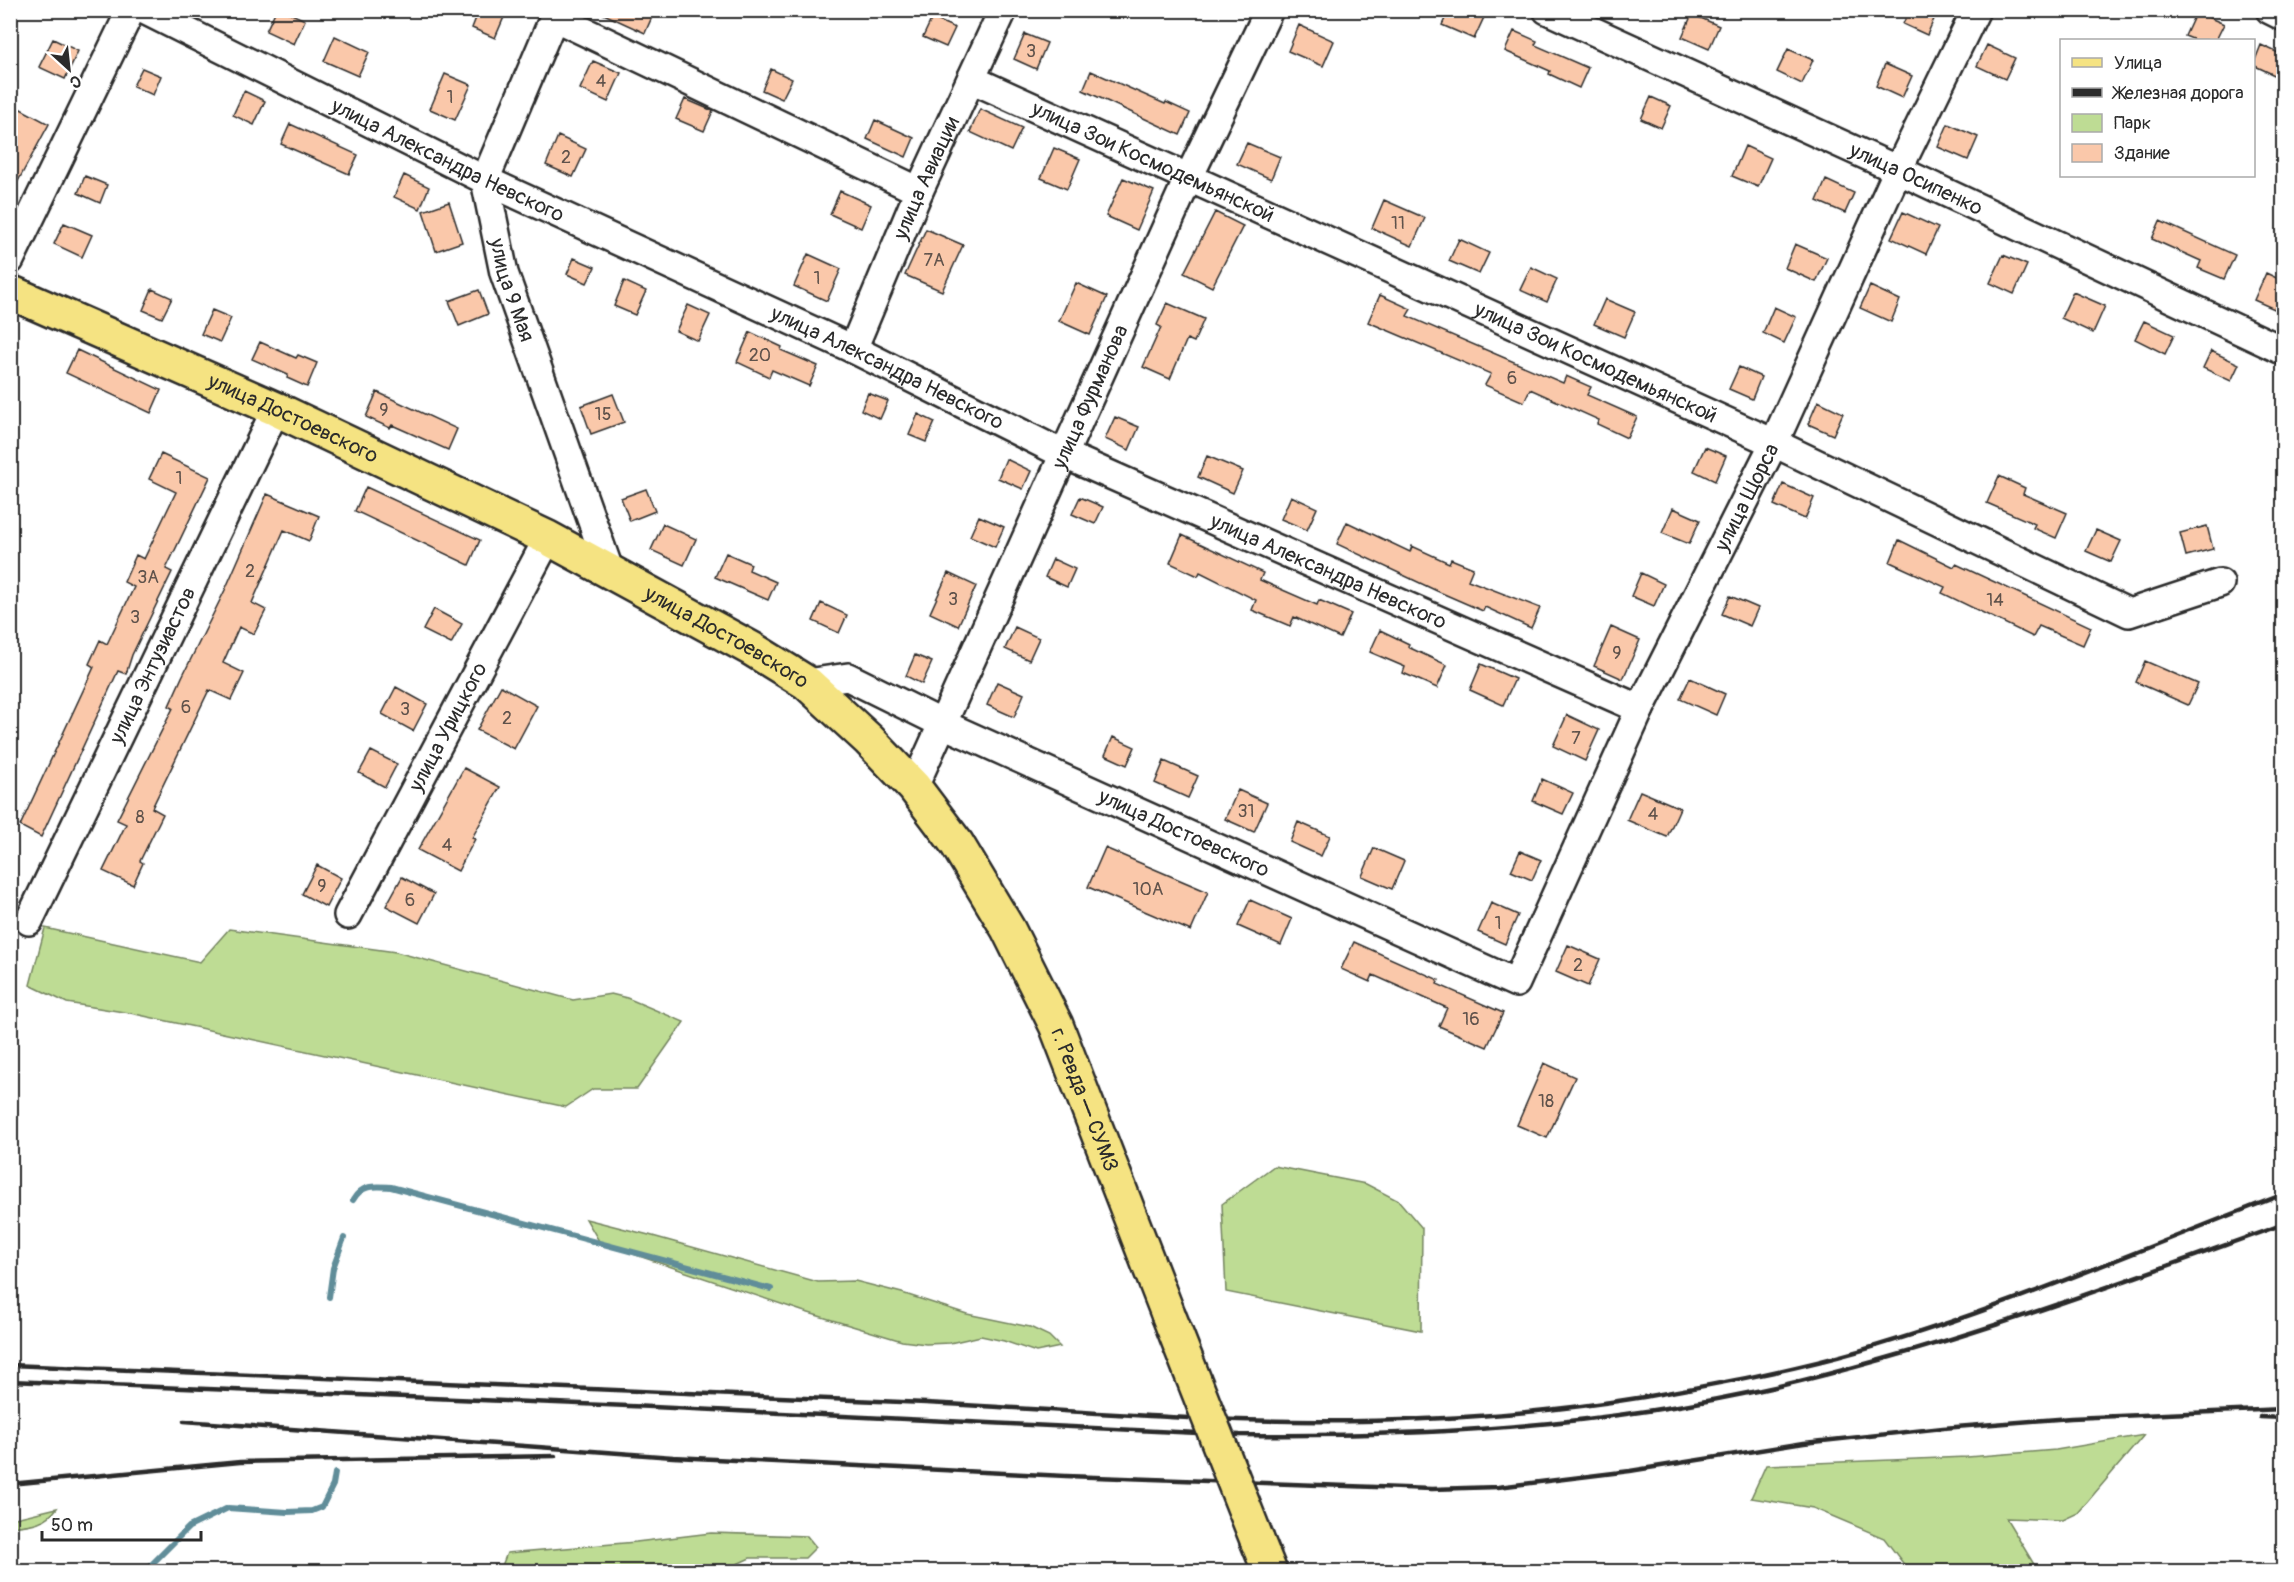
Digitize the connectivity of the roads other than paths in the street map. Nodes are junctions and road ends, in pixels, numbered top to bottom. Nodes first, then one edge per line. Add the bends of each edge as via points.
1 (131, 10) edge
2 (144, 10) edge
3 (1003, 10) edge
4 (1269, 10) edge
5 (1547, 10) edge
6 (1976, 10) edge
7 (2270, 10) edge
8 (556, 14) edge
9 (2283, 17) edge
10 (971, 79) junction
11 (1898, 170) junction
12 (1188, 179) junction
13 (485, 180) junction
14 (919, 190) junction
15 (10, 260) edge
16 (10, 292) edge
17 (854, 349) junction
18 (2283, 351) edge
19 (276, 409) junction
20 (1774, 443) junction
21 (1064, 454) junction
22 (548, 538) junction
23 (610, 572) junction
24 (2220, 583) dead end
25 (807, 683) junction
26 (1640, 709) junction
27 (943, 724) junction
28 (914, 787) junction
29 (348, 915) dead end
30 (29, 921) dead end
31 (1516, 983) joint
32 (1270, 1572) edge

1 - 15 street
2 - 13 street, улица Александра Невского
3 - 10 street, улица Авиации
4 - 12 street, улица Фурманова
5 - 11 street, улица Осипенко
6 - 11 street, улица Щорса
7 - 9 street
8 - 13 street
8 - 14 street
10 - 12 street, улица Зои Космодемьянской
10 - 14 street, улица Авиации
11 - 18 street, улица Осипенко
11 - 20 street, улица Щорса
12 - 20 street, улица Зои Космодемьянской
12 - 21 street, улица Фурманова
13 - 17 street, улица Александра Невского
13 - 23 street, улица 9 Мая via 504,273
14 - 17 street, улица Авиации
16 - 19 main road, улица Достоевского
17 - 21 street, улица Александра Невского
19 - 22 main road, улица Достоевского
19 - 30 street, улица Энтузиастов
20 - 24 street, улица Зои Космодемьянской via 2130,613
20 - 26 street, улица Щорса
21 - 26 street, улица Александра Невского
21 - 27 street, улица Фурманова
22 - 23 main road, улица Достоевского
22 - 29 street, улица Урицкого
23 - 25 main road, улица Достоевского
25 - 27 street, улица Достоевского via 848,677
25 - 28 main road, г. Ревда — СУМЗ
26 - 31 street, улица Щорса
27 - 28 street, улица Фурманова
27 - 31 street, улица Достоевского
28 - 32 main road, г. Ревда — СУМЗ, bridge via 957,844 1008,929 1056,1025

